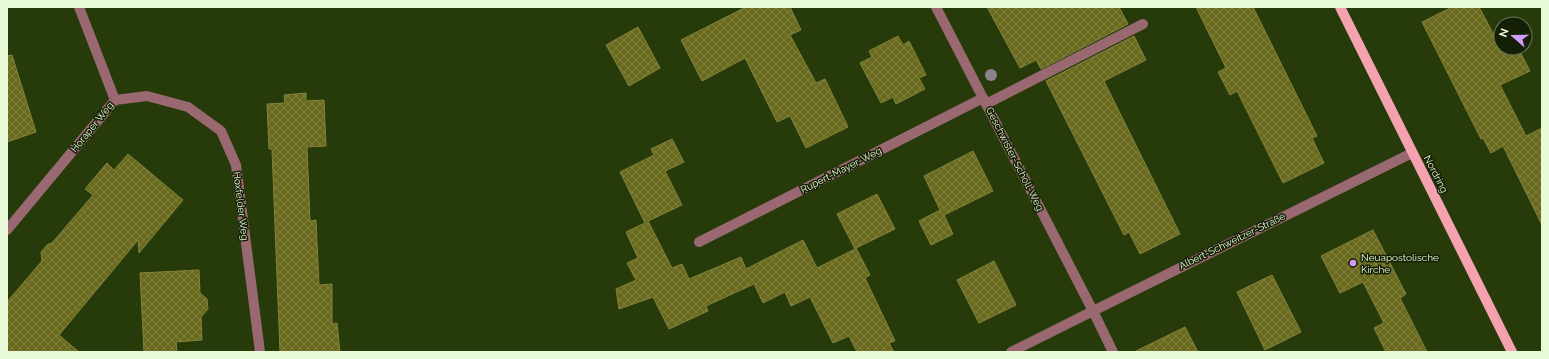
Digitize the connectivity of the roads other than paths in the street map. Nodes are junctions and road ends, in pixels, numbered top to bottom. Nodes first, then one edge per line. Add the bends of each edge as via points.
1 (79, 7) edge
2 (936, 7) edge
3 (1340, 7) edge
4 (1143, 24) dead end
5 (115, 100) junction
6 (984, 101) junction
7 (1412, 153) junction
8 (7, 230) edge
9 (699, 242) dead end
10 (1093, 311) junction
11 (260, 352) edge
12 (1011, 352) edge
13 (1113, 352) edge
14 (1512, 352) edge

1 - 5 street, Horaper Weg
2 - 6 street, Geschwister-Scholl-Weg
3 - 7 main road, Nordring
4 - 6 street, Rupert-Mayer-Weg
5 - 8 street, Horaper Weg
5 - 11 street, Hoxfelder Weg via 147,96 188,107 221,131 236,165
6 - 9 street, Rupert-Mayer-Weg
6 - 10 street, Geschwister-Scholl-Weg
7 - 10 street, Albert-Schweitzer-Straße
7 - 14 main road, Nordring
10 - 12 street, Albert-Schweitzer-Straße
10 - 13 street

